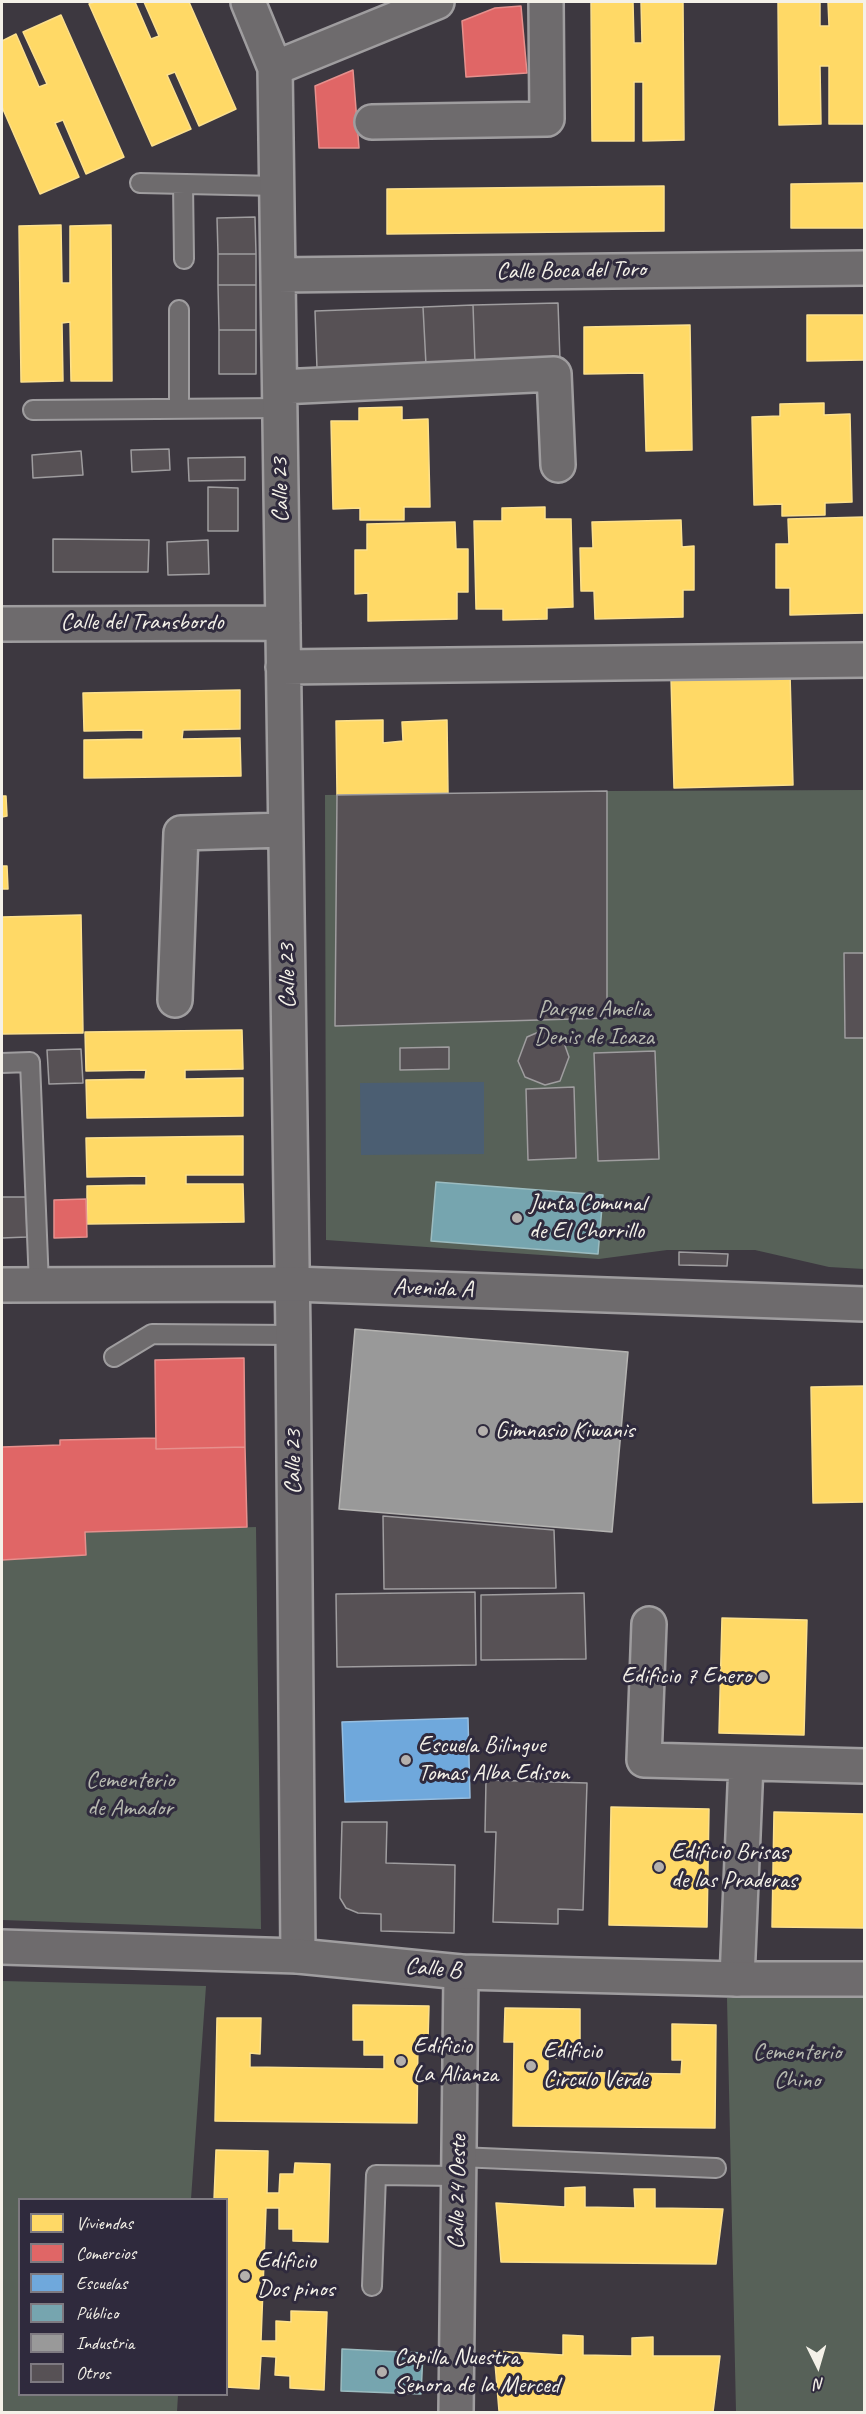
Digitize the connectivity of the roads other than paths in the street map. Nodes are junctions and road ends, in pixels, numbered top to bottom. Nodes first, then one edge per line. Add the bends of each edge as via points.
1 (248, 2) edge
2 (437, 2) edge
3 (546, 2) edge
4 (275, 68) junction
5 (372, 122) dead end
6 (140, 183) dead end
7 (183, 184) junction
8 (277, 186) junction
9 (184, 259) dead end
10 (864, 268) edge
11 (278, 275) junction
12 (179, 310) dead end
13 (280, 397) junction
14 (179, 409) junction
15 (33, 410) dead end
16 (558, 465) dead end
17 (283, 622) junction
18 (2, 624) edge
19 (864, 660) edge
20 (283, 667) junction
21 (285, 830) junction
22 (175, 1000) dead end
23 (2, 1064) edge
24 (293, 1284) junction
25 (2, 1285) edge
26 (39, 1285) junction
27 (864, 1304) edge
28 (293, 1335) junction
29 (114, 1357) dead end
30 (649, 1624) dead end
31 (746, 1763) junction
32 (864, 1766) edge
33 (2, 1947) edge
34 (298, 1956) junction
35 (461, 1972) junction
36 (864, 1978) edge
37 (737, 1979) junction
38 (458, 2167) junction
39 (716, 2168) dead end
40 (372, 2286) dead end
41 (456, 2412) edge

1 - 4 street, Calle 23
2 - 4 street
3 - 5 street via 547,118
4 - 8 street, Calle 23
6 - 7 lane
7 - 8 lane
7 - 9 lane
8 - 11 street, Calle 23
10 - 11 street, Calle Boca del Toro
11 - 13 street, Calle 23
12 - 14 lane
13 - 14 lane
13 - 16 street via 554,374
13 - 17 street, Calle 23
14 - 15 lane
17 - 18 street, Calle del Transbordo
17 - 20 street, Calle 23
19 - 20 street
20 - 21 street, Calle 23
21 - 22 street via 181,833
21 - 24 street, Calle 23
23 - 26 lane via 30,1062
24 - 26 street, Avenida A
24 - 27 street, Avenida A
24 - 28 street, Calle 23
25 - 26 street, Avenida A
28 - 29 lane via 152,1334
28 - 34 street, Calle 23
30 - 31 street via 644,1760
31 - 32 street
31 - 37 street
33 - 34 street, Calle B
34 - 35 street, Calle B
35 - 37 street, Calle B
35 - 38 street, Calle 24 Oeste
36 - 37 street, Calle B
38 - 39 lane
38 - 40 lane via 376,2175
38 - 41 street, Calle 24 Oeste

